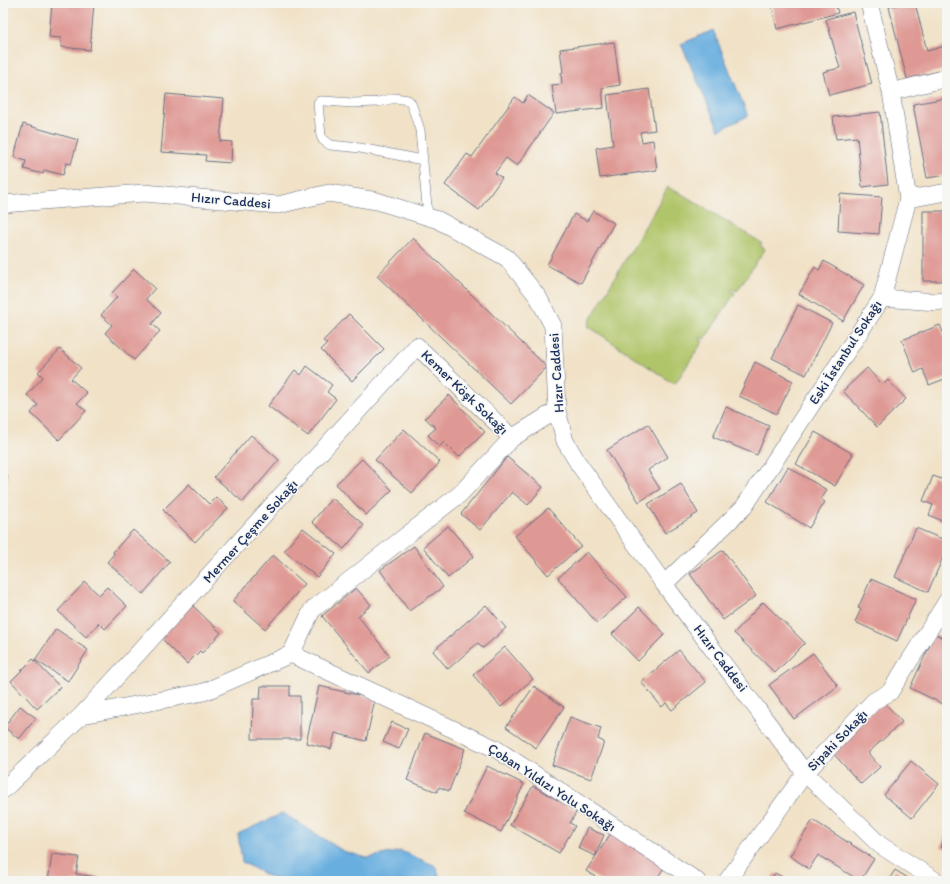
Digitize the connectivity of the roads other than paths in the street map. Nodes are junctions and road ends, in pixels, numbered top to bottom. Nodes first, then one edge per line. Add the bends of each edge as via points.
1 (869, 3) edge
2 (947, 78) edge
3 (891, 92) junction
4 (423, 160) junction
5 (947, 192) edge
6 (908, 199) junction
7 (3, 204) edge
8 (428, 217) junction
9 (882, 298) junction
10 (947, 300) edge
11 (417, 346) joint
12 (557, 410) junction
13 (512, 438) junction
14 (664, 584) junction
15 (947, 601) edge
16 (291, 654) junction
17 (82, 716) junction
18 (805, 773) junction
19 (3, 790) edge
20 (697, 881) edge
21 (727, 881) edge
22 (936, 881) edge

1 - 3 street, Eski İstanbul Sokağı
2 - 3 street
3 - 6 street, Eski İstanbul Sokağı
4 - 4 lane via 420,130 408,100 395,98 378,102 318,103 321,136 330,146 360,148
4 - 8 lane
5 - 6 street
6 - 9 street, Eski İstanbul Sokağı
7 - 8 street, Hızır Caddesi via 144,193 278,205 329,193 377,201
8 - 12 street, Hızır Caddesi via 507,258 538,297 553,326
9 - 10 street via 937,302
9 - 14 street, Eski İstanbul Sokağı via 744,507
11 - 13 street, Kemer Köşk Sokağı
11 - 17 street, Mermer Çeşme Sokağı
12 - 13 street
12 - 14 street, Hızır Caddesi via 566,441 578,464
13 - 16 street via 460,494 312,610
14 - 18 street, Hızır Caddesi
15 - 18 street, Sipahi Sokağı via 890,692 874,701
16 - 17 street via 204,692
16 - 20 street, Çoban Yıldızı Yolu Sokağı via 496,749
17 - 19 street, Mermer Çeşme Sokağı
18 - 21 street, Sipahi Sokağı
18 - 22 street, Hızır Caddesi via 880,845

